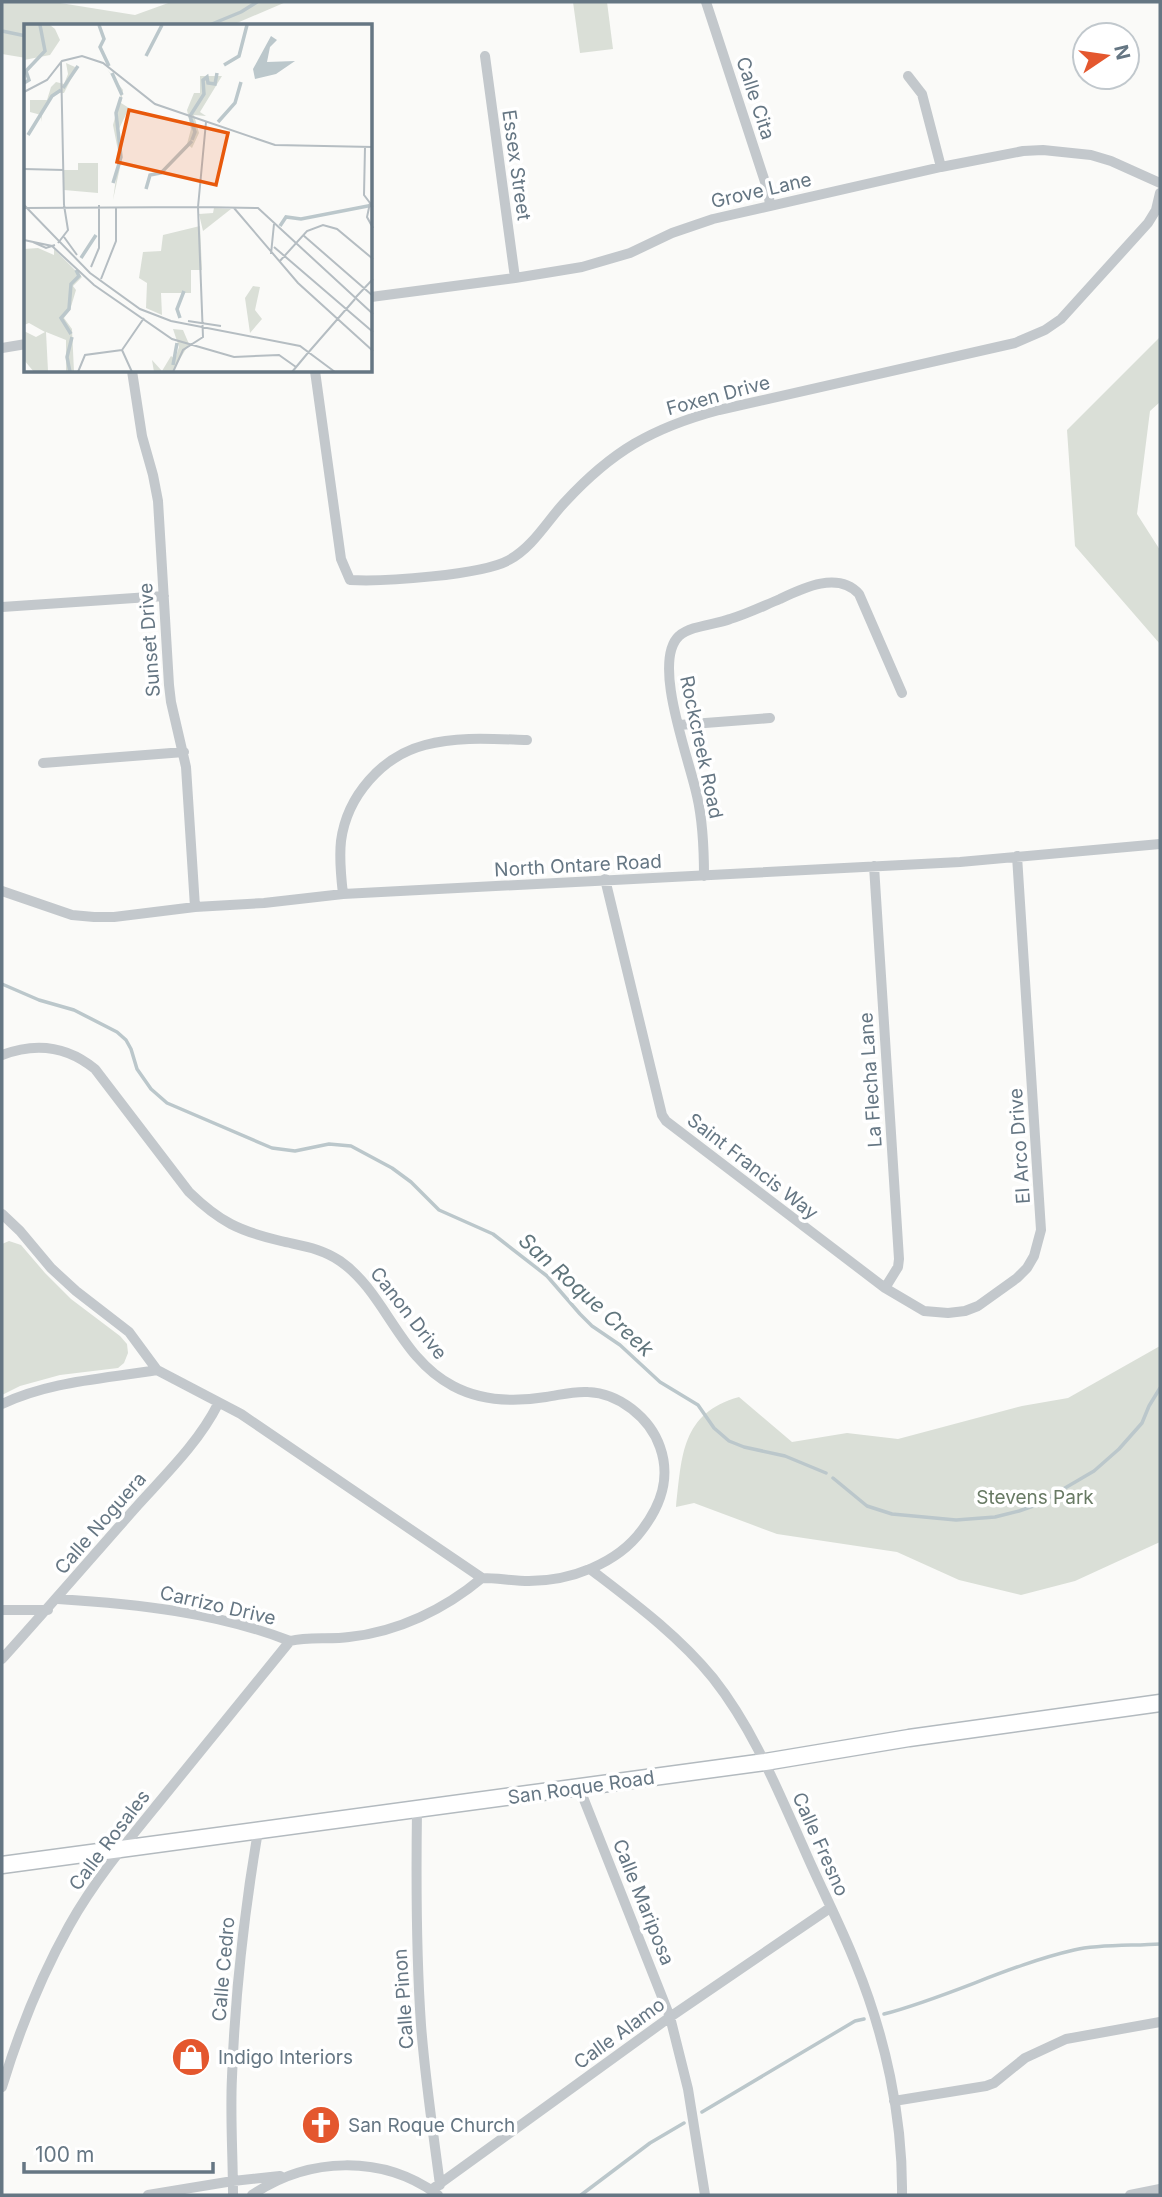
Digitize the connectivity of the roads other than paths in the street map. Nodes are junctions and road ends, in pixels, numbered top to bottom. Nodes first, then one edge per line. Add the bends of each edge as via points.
1 (706, 2) edge
2 (485, 56) dead end
3 (908, 76) dead end
4 (941, 167) junction
5 (1160, 183) edge
6 (1160, 193) edge
7 (771, 205) junction
8 (515, 278) junction
9 (373, 297) edge
10 (24, 344) edge
11 (2, 348) edge
12 (132, 373) edge
13 (315, 373) edge
14 (164, 596) junction
15 (2, 607) edge
16 (902, 693) dead end
17 (770, 718) dead end
18 (679, 725) junction
19 (527, 740) dead end
20 (184, 752) junction
21 (43, 763) dead end
22 (1160, 844) edge
23 (1017, 856) junction
24 (874, 866) junction
25 (704, 876) junction
26 (605, 879) junction
27 (2, 891) edge
28 (343, 894) junction
29 (195, 907) junction
30 (2, 1055) edge
31 (2, 1214) edge
32 (885, 1288) junction
33 (157, 1370) junction
34 (2, 1404) edge
35 (218, 1404) junction
36 (590, 1569) junction
37 (482, 1578) junction
38 (58, 1599) junction
39 (48, 1609) junction
40 (2, 1610) edge
41 (290, 1641) junction
42 (2, 1659) edge
43 (1160, 1703) edge
44 (765, 1762) junction
45 (579, 1787) junction
46 (417, 1810) junction
47 (258, 1831) junction
48 (120, 1850) junction
49 (2, 1865) edge
50 (830, 1908) junction
51 (670, 2017) junction
52 (1160, 2022) edge
53 (2, 2087) edge
54 (894, 2101) junction
55 (288, 2175) junction
56 (233, 2181) junction
57 (1160, 2189) edge
58 (436, 2190) edge
59 (148, 2195) edge
60 (233, 2195) edge
61 (252, 2195) edge
62 (705, 2195) edge
63 (902, 2195) edge
64 (1130, 2195) edge

1 - 7 street, Calle Cita
2 - 8 street, Essex Street
3 - 4 street via 922,94
4 - 5 street, Grove Lane via 1023,151 1071,152 1111,161
4 - 7 street, Grove Lane
6 - 13 street, Foxen Drive via 1149,223 1045,330 1015,343 719,410 663,428 616,454 563,504 526,548 489,567 431,576 350,580 341,559
7 - 8 street, Grove Lane via 691,225 607,261
8 - 9 street, Grove Lane
10 - 11 street
12 - 14 street, Sunset Drive via 158,501
14 - 15 street
14 - 20 street, Sunset Drive via 171,702
16 - 18 street, Rockcreek Road via 859,594 848,584 833,582 678,637 670,649 668,666
17 - 18 street
18 - 25 street, Rockcreek Road via 698,799
19 - 28 street via 428,744 384,766 361,790 346,820 340,858
20 - 21 street
20 - 29 street, Sunset Drive
22 - 23 street, North Ontare Road
23 - 24 street, North Ontare Road
23 - 32 street, El Arco Drive via 1041,1216 1039,1244 1017,1278 965,1311 924,1311
24 - 25 street, North Ontare Road
24 - 32 street, La Flecha Lane via 899,1259
25 - 26 street, North Ontare Road
26 - 28 street, North Ontare Road
26 - 32 street, Saint Francis Way via 666,1121
27 - 29 street, North Ontare Road via 83,916
28 - 29 street, North Ontare Road
30 - 36 street, Canon Drive via 40,1047 84,1060 206,1209 225,1223 315,1248 341,1261 363,1281 422,1364 453,1386 490,1398 597,1393 640,1417 655,1434 663,1456 662,1495 638,1535
31 - 33 street via 51,1268 129,1332
33 - 34 street via 54,1385
33 - 35 street
35 - 37 street via 241,1414
35 - 38 street, Calle Noguera via 182,1455
36 - 37 street, Canon Drive via 547,1580
36 - 44 street, Calle Fresno via 688,1650 733,1706
37 - 41 street, Carrizo Drive via 446,1605 397,1626 351,1637
38 - 39 street, Calle Noguera
38 - 41 street, Carrizo Drive via 175,1611
39 - 40 street
39 - 42 street, Calle Noguera
41 - 48 street, Calle Rosales
43 - 44 street, San Roque Road
44 - 45 street, San Roque Road
44 - 50 street, Calle Fresno
45 - 46 street, San Roque Road
45 - 51 street, Calle Mariposa
46 - 47 street, San Roque Road
46 - 58 street, Calle Pinon via 417,1952
47 - 48 street, San Roque Road
47 - 56 street, Calle Cedro via 236,1995
48 - 49 street, San Roque Road
48 - 53 street, Calle Rosales via 70,1923 44,1972
50 - 51 street, Calle Alamo
50 - 54 street, Calle Fresno via 873,2012
51 - 58 street, Calle Alamo
51 - 62 street, Calle Mariposa via 688,2089
52 - 54 street via 1066,2039 1025,2058 986,2086
54 - 63 street, Calle Fresno
55 - 56 street
55 - 58 street via 329,2165 372,2167
55 - 61 street
56 - 59 street
56 - 60 street, Calle Cedro
57 - 64 street

